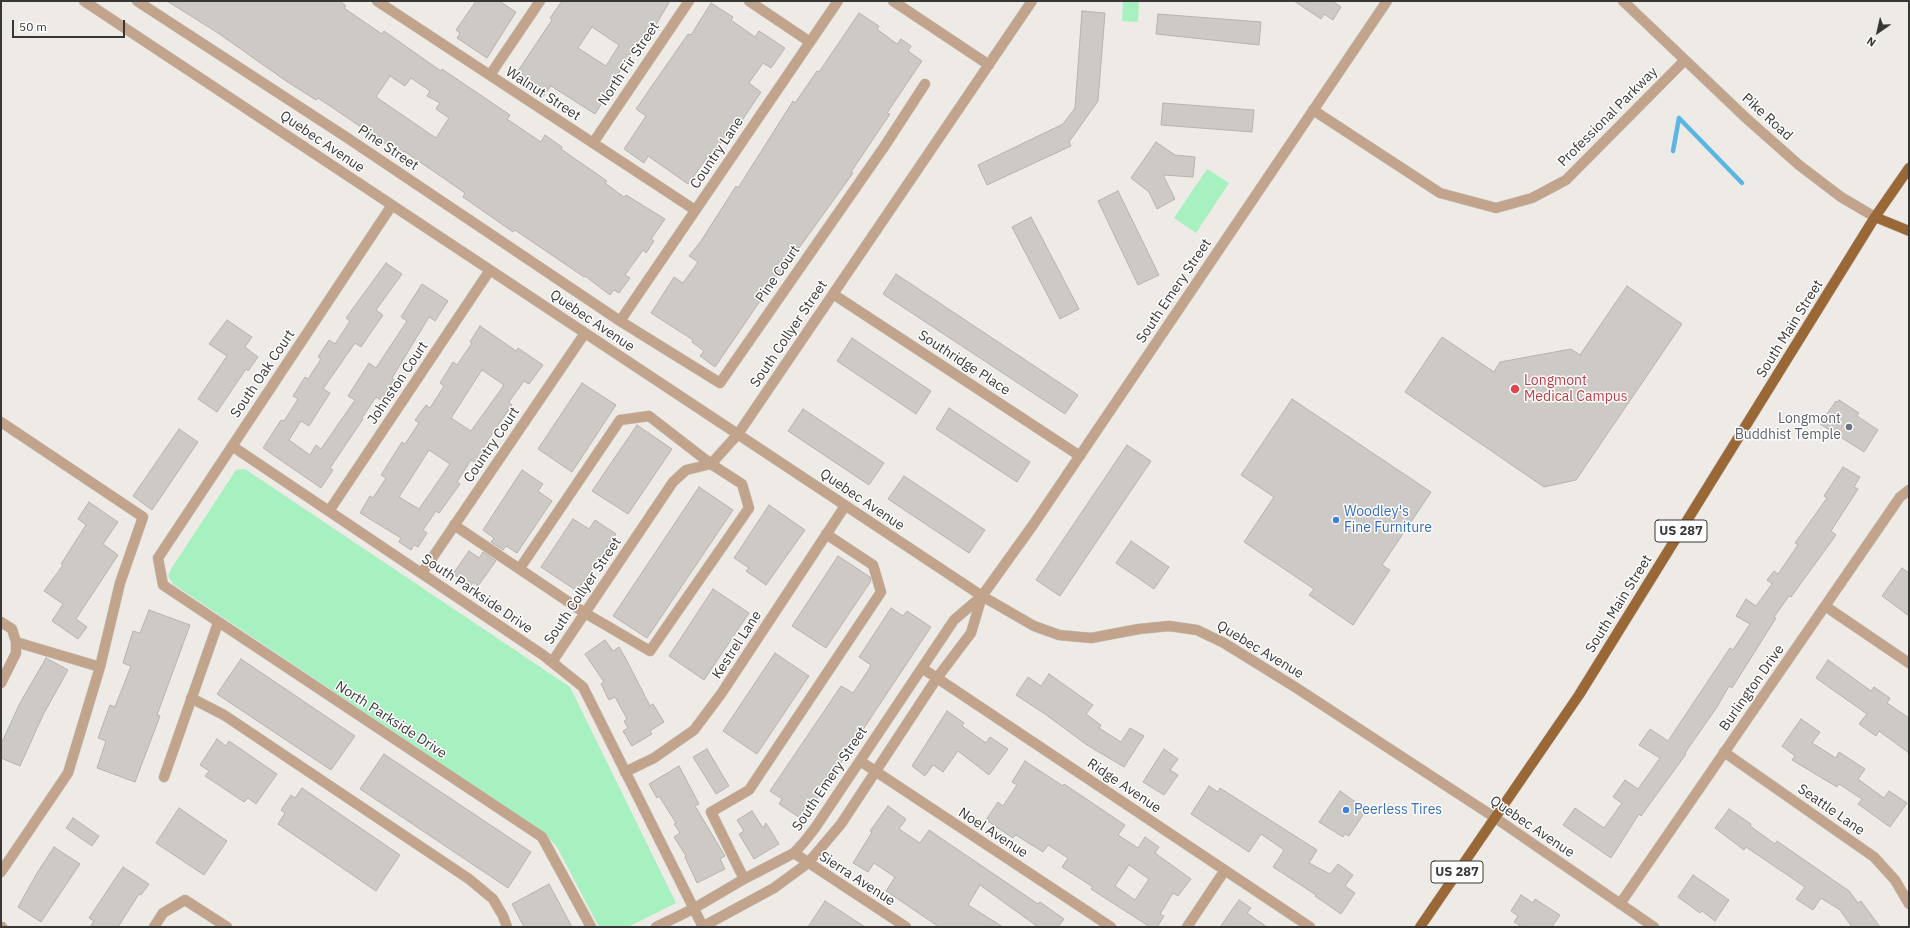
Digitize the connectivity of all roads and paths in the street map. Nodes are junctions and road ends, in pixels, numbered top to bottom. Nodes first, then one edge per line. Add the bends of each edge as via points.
1 (84, 1) edge
2 (137, 1) edge
3 (377, 1) edge
4 (540, 1) edge
5 (689, 1) edge
6 (749, 1) edge
7 (838, 1) edge
8 (893, 1) edge
9 (1032, 1) edge
10 (1387, 1) edge
11 (1623, 1) edge
12 (390, 5) edge
13 (810, 42) junction
14 (1685, 60) junction
15 (989, 65) junction
16 (490, 75) junction
17 (925, 84) dead end
18 (1314, 110) junction
19 (593, 143) junction
20 (1909, 168) edge
21 (392, 205) junction
22 (695, 210) junction
23 (1875, 217) junction
24 (1909, 231) edge
25 (490, 270) junction
26 (833, 294) junction
27 (620, 321) junction
28 (585, 333) junction
29 (1, 422) edge
30 (738, 434) junction
31 (232, 446) junction
32 (1080, 456) junction
33 (711, 464) junction
34 (1909, 490) edge
35 (846, 506) junction
36 (329, 511) junction
37 (454, 525) junction
38 (826, 534) junction
39 (158, 558) joint
40 (520, 568) junction
41 (422, 573) junction
42 (982, 596) junction
43 (1825, 606) junction
44 (585, 613) junction
45 (1, 622) edge
46 (218, 623) junction
47 (16, 642) junction
48 (552, 662) junction
49 (1909, 663) edge
50 (100, 667) junction
51 (922, 668) junction
52 (937, 678) junction
53 (1, 683) edge
54 (191, 698) junction
55 (1724, 752) junction
56 (860, 760) junction
57 (875, 770) junction
58 (625, 772) junction
59 (164, 778) dead end
60 (1494, 817) junction
61 (794, 854) junction
62 (808, 863) junction
63 (1225, 870) junction
64 (1, 872) edge
65 (744, 879) junction
66 (1620, 904) junction
67 (1909, 904) edge
68 (692, 906) junction
69 (154, 927) edge
70 (227, 927) edge
71 (507, 927) edge
72 (591, 927) edge
73 (656, 927) edge
74 (703, 927) edge
75 (906, 927) edge
76 (1110, 927) edge
77 (1187, 927) edge
78 (1310, 927) edge
79 (1420, 927) edge
80 (1654, 927) edge

1 - 21 street, Quebec Avenue
2 - 27 street, Pine Street via 346,136
3 - 12 street, Walnut Street
4 - 16 street
5 - 19 street, North Fir Street
6 - 13 street
7 - 13 street, Country Lane
8 - 15 street
9 - 15 street, South Collyer Street
10 - 18 street, South Emery Street
11 - 14 street, Pike Road
12 - 16 street, Walnut Street
13 - 22 street, Country Lane
14 - 18 street, Professional Parkway via 1566,180 1532,198 1496,208 1440,193
14 - 23 street, Pike Road via 1799,165 1841,197
15 - 26 street, South Collyer Street
16 - 19 street, Walnut Street
17 - 27 street, Pine Court via 720,383
18 - 32 street, South Emery Street
19 - 22 street, Walnut Street
20 - 23 main road, South Main Street / US 287
21 - 25 street, Quebec Avenue
21 - 31 street, South Oak Court
22 - 27 street, Country Lane
23 - 24 main road, Pike Road
23 - 60 main road, South Main Street / US 287 via 1579,695
25 - 28 street, Quebec Avenue
25 - 36 street, Johnston Court
26 - 30 street, South Collyer Street
26 - 32 street, Southridge Place
28 - 30 street, Quebec Avenue
28 - 37 street, Country Court
29 - 50 street via 143,517 120,583
30 - 33 street, South Collyer Street
30 - 35 street, Quebec Avenue
31 - 36 street, South Parkside Drive
31 - 39 street, South Oak Court
32 - 42 street, South Emery Street
33 - 40 street via 649,416 620,420
33 - 44 street, South Collyer Street via 686,470 673,482
33 - 44 street via 742,484 749,508 650,651
34 - 43 street, Burlington Drive via 1900,497
35 - 38 street, Kestrel Lane
35 - 42 street, Quebec Avenue
36 - 41 street, South Parkside Drive
37 - 40 street
37 - 41 street, Country Court
38 - 58 street, Kestrel Lane via 721,694 694,730 654,758
38 - 65 street via 873,565 881,592 749,790 711,812
39 - 46 street, North Parkside Drive via 163,585
40 - 44 street
41 - 48 street, South Parkside Drive
42 - 51 street, South Emery Street via 954,620
42 - 52 street, South Emery Street via 971,633
42 - 60 street, Quebec Avenue via 1034,626 1059,635 1091,638 1169,626 1197,630 1224,643 1288,683
43 - 49 street
43 - 55 street, Burlington Drive
44 - 48 street, South Collyer Street
45 - 47 street via 12,629
46 - 54 street
46 - 72 street, North Parkside Drive via 542,837
47 - 50 street
47 - 53 street via 16,653
48 - 58 street, South Parkside Drive via 583,687
50 - 64 street via 68,774
51 - 52 street, Ridge Avenue
51 - 56 street, South Emery Street
52 - 57 street, South Emery Street
52 - 63 street, Ridge Avenue
54 - 59 street
54 - 71 street via 224,715 470,879 493,899
55 - 66 street, Burlington Drive
55 - 67 street, Seattle Lane via 1874,857 1895,880
56 - 57 street, Noel Avenue
56 - 61 street, South Emery Street via 815,828
57 - 62 street, South Emery Street via 841,824
57 - 76 street, Noel Avenue
58 - 68 street, South Parkside Drive
60 - 66 street, Quebec Avenue
60 - 79 main road, South Main Street / US 287
61 - 62 street, Sierra Avenue
61 - 65 street, South Emery Street
62 - 74 street, South Emery Street via 774,888
62 - 75 street, Sierra Avenue
63 - 77 street
63 - 78 street, Ridge Avenue
65 - 68 street, South Emery Street
66 - 80 street, Quebec Avenue
68 - 73 street, South Emery Street
68 - 74 street, South Parkside Drive
69 - 70 street via 163,913 185,900

